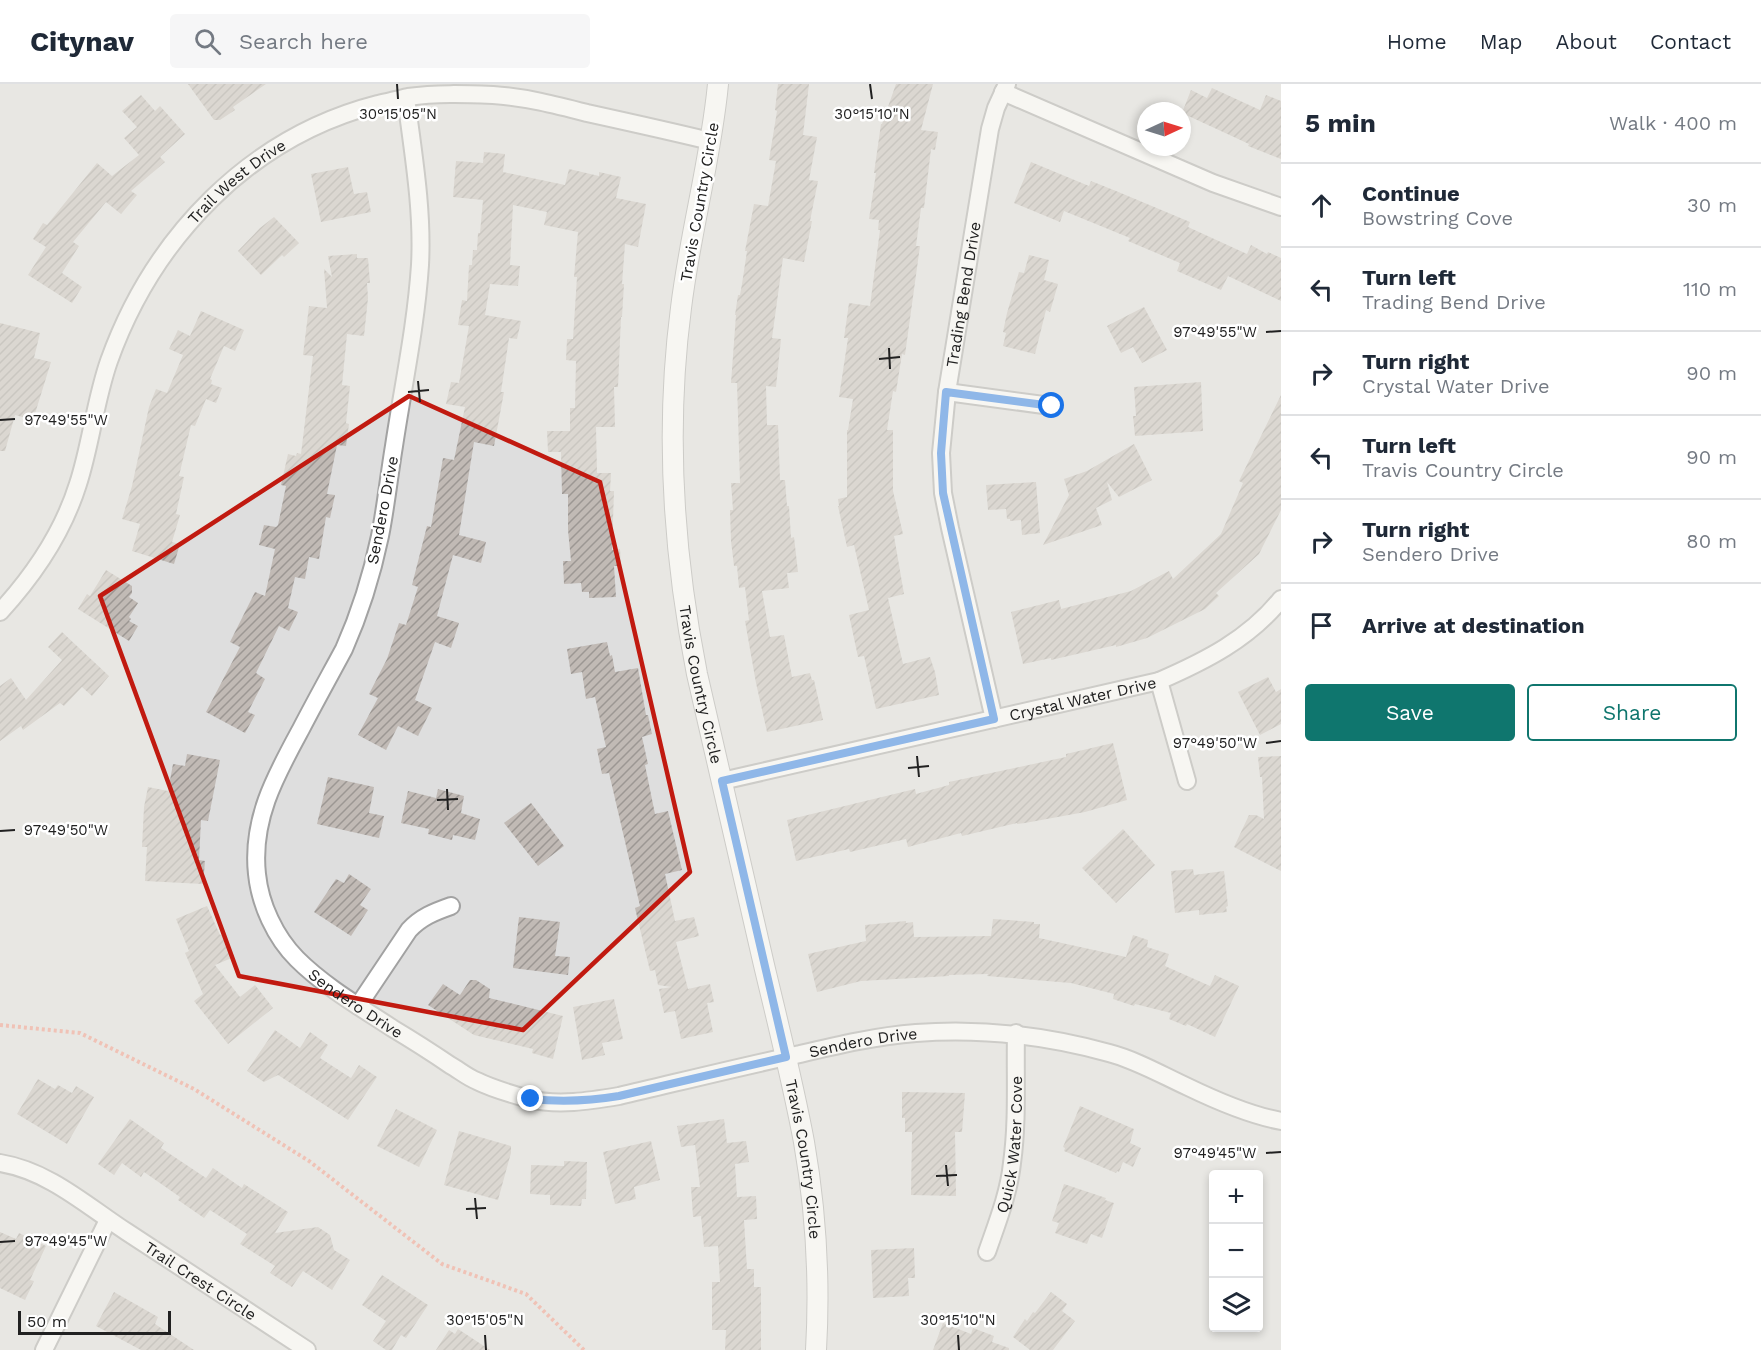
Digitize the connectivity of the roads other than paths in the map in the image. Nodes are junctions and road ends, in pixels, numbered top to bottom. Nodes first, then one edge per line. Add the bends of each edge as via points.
1 (718, 84) edge
2 (1005, 88) edge
3 (406, 98) junction
4 (710, 141) junction
5 (1281, 207) edge
6 (946, 392) junction
7 (1052, 406) dead end
8 (1281, 599) edge
9 (0, 612) edge
10 (1159, 681) junction
11 (994, 719) junction
12 (722, 781) junction
13 (1187, 781) dead end
14 (451, 906) dead end
15 (358, 1006) junction
16 (1016, 1034) junction
17 (786, 1057) junction
18 (1281, 1121) edge
19 (0, 1163) edge
20 (108, 1220) junction
21 (987, 1252) dead end
22 (44, 1350) edge
23 (307, 1350) edge
24 (816, 1350) edge

1 - 4 street, Travis Country Circle
2 - 5 street via 1213,183
2 - 6 street, Trading Bend Drive via 990,129
3 - 4 street, Trail West Drive via 458,94 532,100
3 - 9 street, Trail West Drive via 332,118 284,142 255,161 196,214 147,280 127,317 109,362 78,484 65,515 28,579
3 - 15 street, Sendero Drive via 420,220 420,264 380,536 347,641 268,794 256,857 261,894 281,939 296,958
4 - 12 street, Travis Country Circle via 678,327 672,475 687,626
6 - 7 street
6 - 11 street, Trading Bend Drive via 941,453 943,493
8 - 10 street, Crystal Water Drive via 1249,631 1221,651
10 - 11 street, Crystal Water Drive
10 - 13 street
11 - 12 street, Crystal Water Drive
12 - 17 street, Travis Country Circle
14 - 15 street via 419,920 409,930
15 - 17 street, Sendero Drive via 475,1081 531,1099 592,1101
16 - 17 street, Sendero Drive via 914,1033
16 - 18 street, Sendero Drive via 1111,1053 1227,1105
16 - 21 street, Quick Water Cove via 1012,1163
17 - 24 street, Travis Country Circle via 814,1217
19 - 20 street, Trail Crest Circle via 46,1178
20 - 22 street
20 - 23 street, Trail Crest Circle

